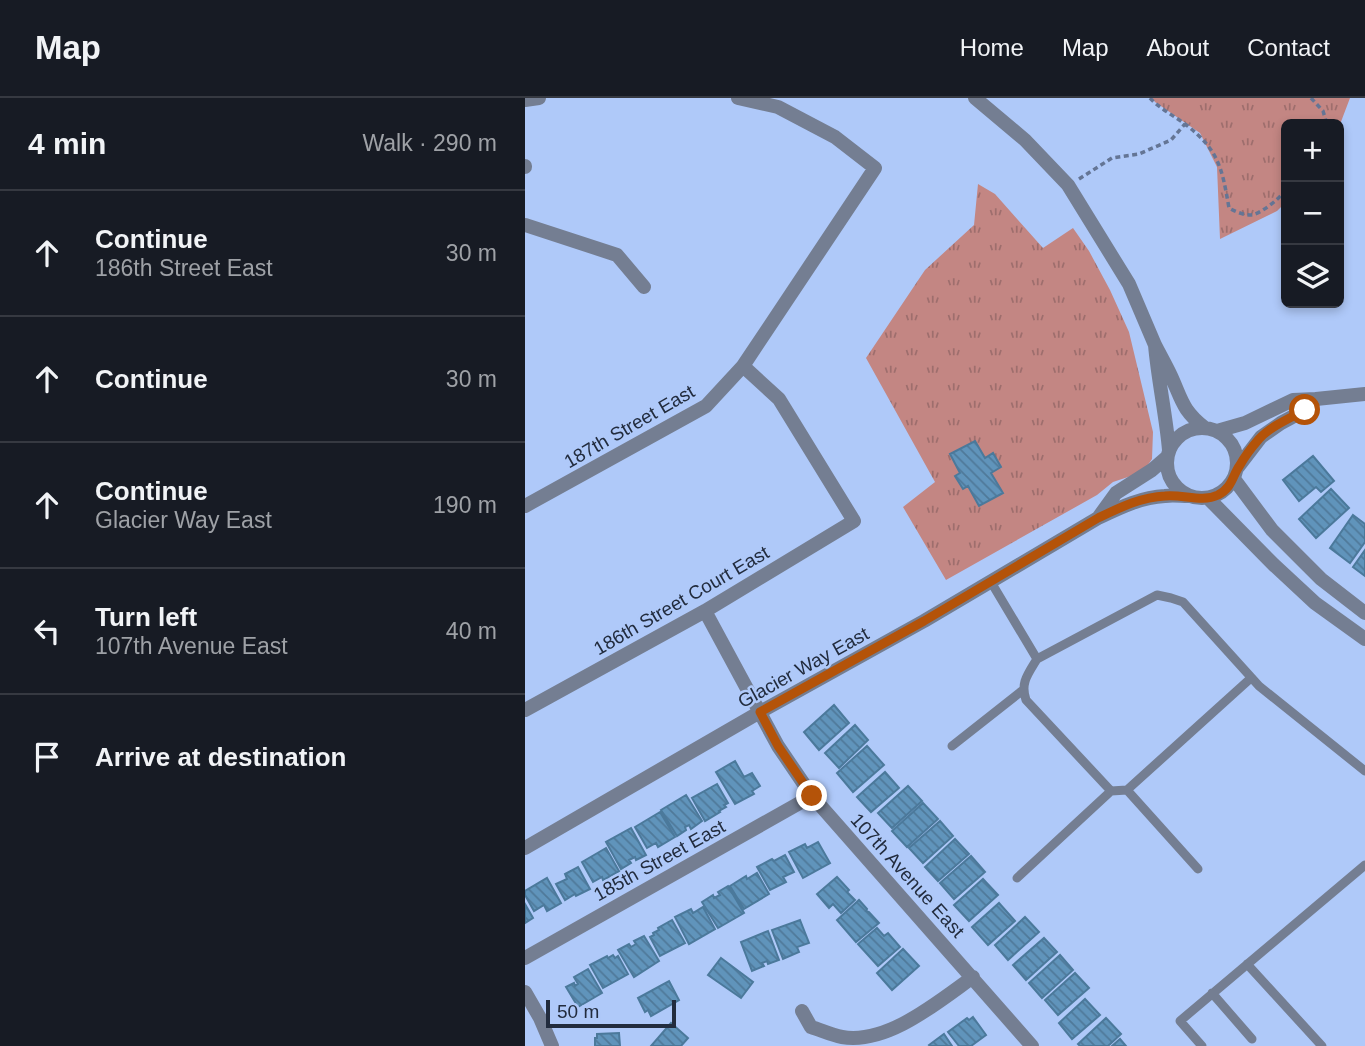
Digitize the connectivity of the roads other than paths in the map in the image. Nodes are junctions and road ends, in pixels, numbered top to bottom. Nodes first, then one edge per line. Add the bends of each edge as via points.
1 (540, 98) edge
2 (738, 98) edge
3 (975, 98) edge
4 (525, 100) edge
5 (525, 225) edge
6 (644, 288) dead end
7 (1155, 345) junction
8 (743, 366) junction
9 (1365, 394) edge
10 (1316, 399) junction
11 (1211, 429) junction
12 (1168, 453) junction
13 (1236, 473) junction
14 (1188, 496) junction
15 (1208, 498) junction
16 (525, 506) edge
17 (1098, 518) junction
18 (991, 582) junction
19 (705, 611) junction
20 (1365, 613) edge
21 (1365, 639) edge
22 (1037, 659) junction
23 (1251, 678) junction
24 (1023, 690) junction
25 (525, 710) edge
26 (760, 712) junction
27 (952, 746) dead end
28 (1365, 771) edge
29 (1127, 790) junction
30 (1111, 791) junction
31 (812, 796) junction
32 (525, 848) edge
33 (1365, 865) edge
34 (1198, 869) dead end
35 (1017, 878) dead end
36 (525, 958) edge
37 (1247, 964) junction
38 (973, 978) junction
39 (525, 992) edge
40 (1212, 993) junction
41 (802, 1011) dead end
42 (1252, 1039) dead end
43 (552, 1046) edge
44 (1032, 1046) edge
45 (1202, 1046) edge
46 (1322, 1046) edge

1 - 4 street
2 - 8 street, 187th Street East via 778,107 835,137 875,168
3 - 7 street via 1025,139 1068,185 1129,284
5 - 6 street via 617,255
7 - 11 street via 1188,412
7 - 12 street
8 - 16 street, 187th Street East via 706,407
8 - 19 street, 186th Street Court East via 779,399 854,521
9 - 10 street
10 - 11 street via 1293,400 1245,423
10 - 13 street via 1261,437
11 - 12 street via 1183,433
11 - 13 street via 1233,446
12 - 14 street via 1170,480
12 - 17 street, Glacier Way East via 1116,493
13 - 15 street via 1228,488
13 - 20 street via 1272,530 1321,579
14 - 15 street
14 - 17 street, Glacier Way East via 1142,500
15 - 21 street via 1315,603
17 - 18 street, Glacier Way East
18 - 22 lane
18 - 26 street, Glacier Way East
19 - 25 street, 186th Street Court East
19 - 26 street, 107th Avenue East
22 - 23 lane via 1157,595 1183,603
22 - 24 lane
23 - 28 lane
23 - 29 lane
24 - 27 lane
24 - 30 lane via 1026,701
26 - 31 street, 107th Avenue East
26 - 32 street, Glacier Way East
29 - 30 lane
29 - 34 lane
30 - 35 lane
31 - 36 street, 185th Street East
31 - 38 street, 107th Avenue East
33 - 37 lane
37 - 40 lane
37 - 46 lane
38 - 41 street via 905,1023 867,1038 842,1037 811,1027
38 - 44 street, 107th Avenue East
39 - 43 street
40 - 42 lane
40 - 45 lane via 1180,1021

